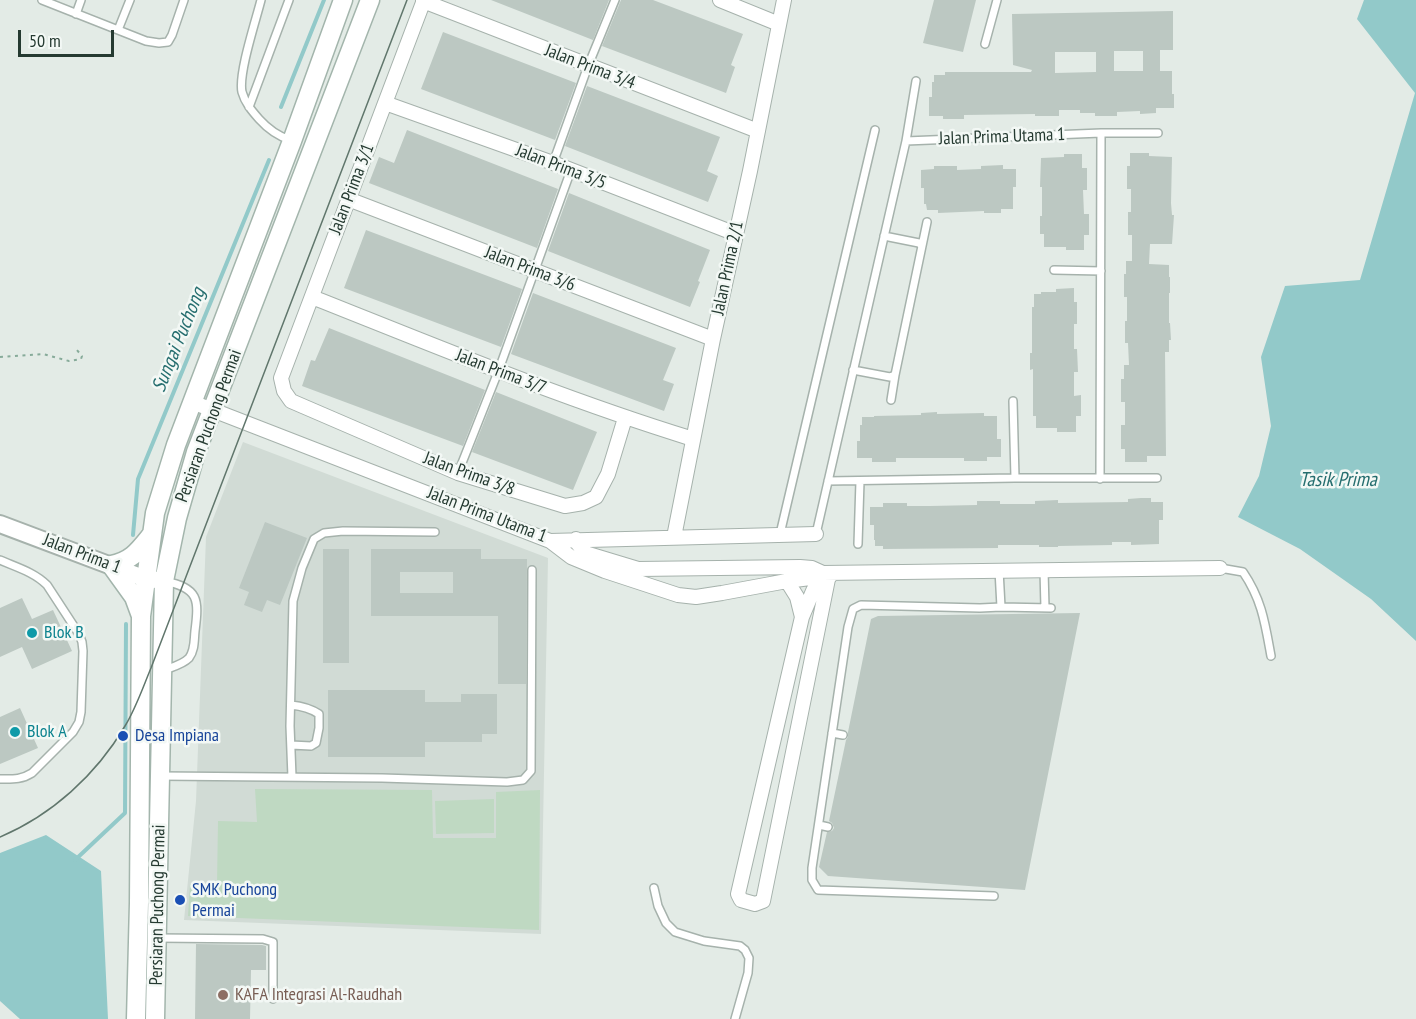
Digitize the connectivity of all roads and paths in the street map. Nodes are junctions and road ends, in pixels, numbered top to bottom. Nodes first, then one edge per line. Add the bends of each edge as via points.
1 (42, 0) edge
2 (81, 0) edge
3 (130, 0) edge
4 (184, 0) edge
5 (261, 0) edge
6 (289, 0) edge
7 (343, 0) edge
8 (370, 0) edge
9 (615, 0) edge
10 (720, 0) edge
11 (784, 0) edge
12 (997, 0) edge
13 (424, 1) edge
14 (76, 14) junction
15 (779, 24) junction
16 (118, 30) junction
17 (985, 44) dead end
18 (588, 66) junction
19 (916, 81) dead end
20 (385, 103) junction
21 (249, 107) junction
22 (875, 130) dead end
23 (758, 131) junction
24 (1101, 133) junction
25 (1158, 133) dead end
26 (292, 141) junction
27 (906, 141) junction
28 (313, 147) junction
29 (553, 163) junction
30 (571, 170) junction
31 (348, 199) junction
32 (927, 222) dead end
33 (736, 234) junction
34 (884, 236) junction
35 (922, 246) junction
36 (1054, 270) dead end
37 (536, 271) junction
38 (1101, 271) junction
39 (312, 297) junction
40 (713, 339) junction
41 (76, 349) dead end
42 (0, 357) edge
43 (853, 370) junction
44 (498, 372) junction
45 (896, 375) junction
46 (281, 378) joint
47 (891, 400) dead end
48 (1013, 401) dead end
49 (192, 402) junction
50 (213, 409) junction
51 (625, 418) junction
52 (693, 439) junction
53 (458, 473) junction
54 (1014, 478) junction
55 (1157, 478) dead end
56 (1100, 479) junction
57 (828, 481) junction
58 (860, 481) junction
59 (0, 524) edge
60 (435, 532) dead end
61 (152, 534) junction
62 (780, 534) junction
63 (816, 534) joint
64 (674, 537) junction
65 (576, 539) junction
66 (550, 541) junction
67 (858, 544) dead end
68 (0, 560) edge
69 (111, 565) junction
70 (1220, 567) joint
71 (532, 570) dead end
72 (999, 570) junction
73 (1044, 570) junction
74 (827, 573) junction
75 (155, 580) junction
76 (787, 581) junction
77 (1001, 607) junction
78 (141, 616) junction
79 (802, 617) junction
80 (1271, 656) dead end
81 (162, 671) junction
82 (291, 705) junction
83 (832, 733) junction
84 (843, 735) dead end
85 (291, 745) junction
86 (160, 776) junction
87 (292, 777) junction
88 (0, 779) edge
89 (819, 825) junction
90 (828, 827) dead end
91 (654, 888) dead end
92 (994, 896) dead end
93 (157, 938) junction
94 (273, 999) dead end
95 (136, 1019) edge
96 (155, 1019) edge
97 (735, 1019) edge

1 - 14 lane
2 - 14 lane
3 - 16 lane
4 - 16 lane via 168,42 147,42
5 - 21 lane via 242,77 242,91
6 - 21 lane
7 - 26 main road, Persiaran Puchong Permai
8 - 28 main road, Persiaran Puchong Permai
9 - 18 lane
10 - 15 street
11 - 15 street, Jalan Prima 2/1
12 - 17 lane
13 - 18 street, Jalan Prima 3/4
13 - 20 street, Jalan Prima 3/1
14 - 16 lane
15 - 23 street, Jalan Prima 2/1
18 - 23 street, Jalan Prima 3/4
18 - 29 lane
19 - 27 lane
20 - 29 street, Jalan Prima 3/5
20 - 31 street, Jalan Prima 3/1
21 - 26 lane via 271,130
22 - 62 lane
23 - 33 street, Jalan Prima 2/1
24 - 25 lane, Jalan Prima Utama 1
24 - 27 lane, Jalan Prima Utama 1
24 - 38 lane
26 - 28 main road
26 - 49 main road, Persiaran Puchong Permai
27 - 34 lane, Jalan Prima Utama 1
28 - 50 main road, Persiaran Puchong Permai
29 - 30 street, Jalan Prima 3/5
30 - 33 street, Jalan Prima 3/5
30 - 37 lane
31 - 37 street, Jalan Prima 3/6
31 - 39 street, Jalan Prima 3/1
32 - 35 lane
33 - 40 street, Jalan Prima 2/1
34 - 35 lane
34 - 43 lane, Jalan Prima Utama 1
35 - 45 lane
36 - 38 lane
37 - 40 street, Jalan Prima 3/6
37 - 44 lane
38 - 56 lane
39 - 44 street, Jalan Prima 3/7
39 - 46 street, Jalan Prima 3/1
40 - 52 street, Jalan Prima 2/1
41 - 42 path via 81,359 69,361 43,354
43 - 45 lane
43 - 57 lane, Jalan Prima Utama 1
44 - 51 street, Jalan Prima 3/7
44 - 53 lane
45 - 47 lane
46 - 53 street, Jalan Prima 3/8 via 291,401
48 - 54 lane
49 - 50 street, Jalan Prima Utama 1
49 - 61 main road, Persiaran Puchong Permai via 155,513
50 - 66 street, Jalan Prima Utama 1
50 - 75 main road, Persiaran Puchong Permai
51 - 52 street, Jalan Prima 3/7
51 - 53 street, Jalan Prima 3/8 via 608,474 596,497 583,503 565,506
52 - 64 street, Jalan Prima 2/1
54 - 56 lane
54 - 58 lane
55 - 56 lane
57 - 58 lane
57 - 63 lane, Jalan Prima Utama 1
58 - 67 lane
59 - 69 street, Jalan Prima 1
60 - 82 lane via 343,531 324,533 314,539 293,601
61 - 69 main road via 138,553
61 - 75 main road, Persiaran Puchong Permai
62 - 63 street, Jalan Prima Utama 1
62 - 64 street, Jalan Prima Utama 1
64 - 65 street, Jalan Prima Utama 1
65 - 66 street, Jalan Prima Utama 1
65 - 74 street via 585,553 638,569 800,567
66 - 76 street via 571,557 678,596 696,597
68 - 88 lane via 41,578 79,634 83,651 81,712 73,732 32,773 24,778
69 - 75 street, Jalan Prima 1
69 - 78 main road via 135,597
70 - 73 street
70 - 80 lane via 1243,572 1252,586 1264,614
71 - 87 lane via 531,771 523,780
72 - 73 street
72 - 74 street
72 - 77 lane
73 - 77 lane via 1048,608
74 - 76 street
74 - 79 street via 813,591
74 - 79 street via 763,901 755,904 741,900 738,894
75 - 78 main road, Persiaran Puchong Permai
75 - 81 main road, Persiaran Puchong Permai
75 - 81 lane via 188,588 198,609 194,648 189,658
76 - 79 street
77 - 83 lane via 861,605 853,609
78 - 95 main road, Persiaran Puchong Permai
81 - 86 main road, Persiaran Puchong Permai
82 - 85 lane
82 - 85 lane via 319,714 316,743
83 - 84 lane
83 - 89 lane
85 - 87 lane
86 - 87 lane
86 - 93 main road, Persiaran Puchong Permai
89 - 90 lane
89 - 92 lane via 812,868 812,880 818,890 923,889
91 - 97 lane via 666,923 675,932 746,950 748,973
93 - 94 lane via 273,942
93 - 96 main road, Persiaran Puchong Permai

